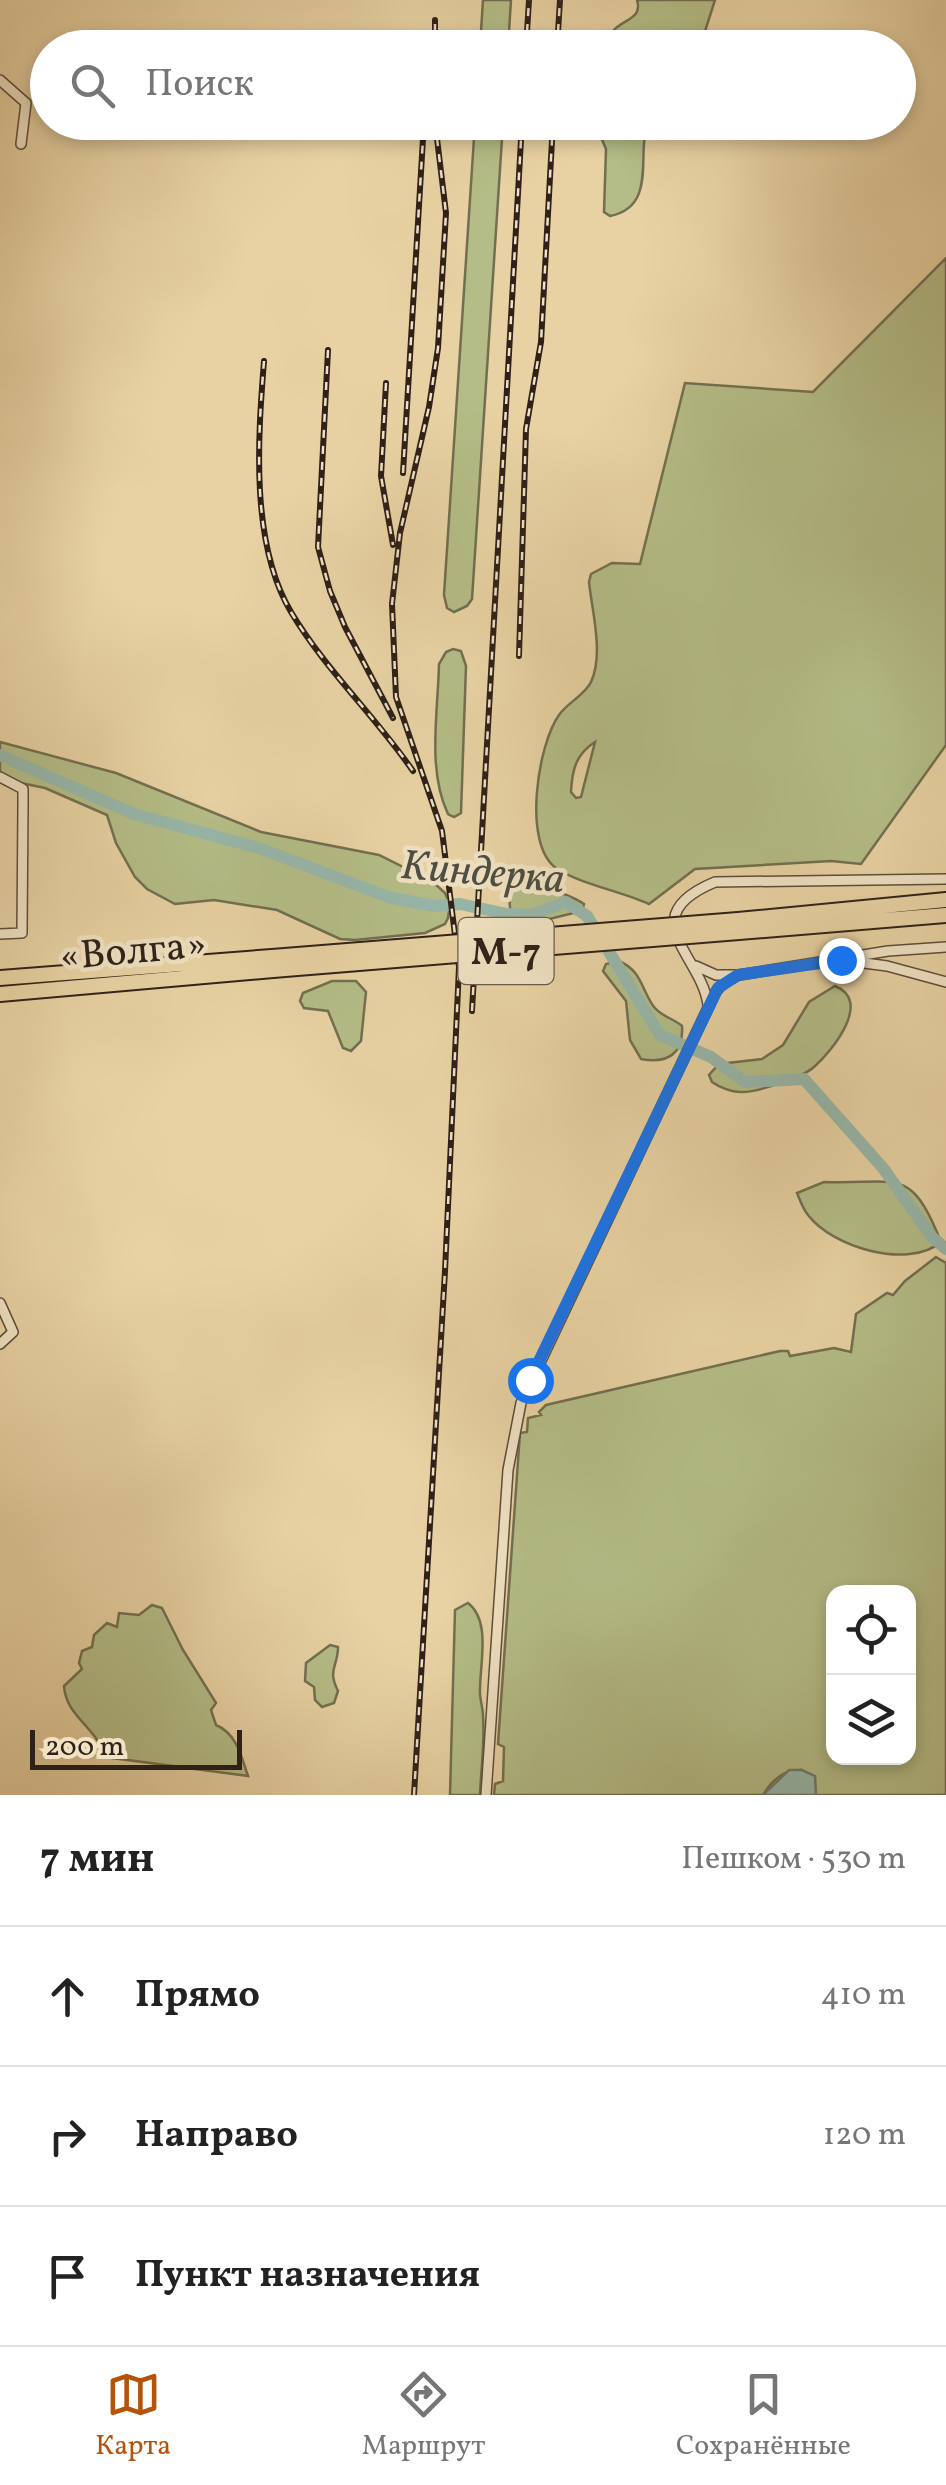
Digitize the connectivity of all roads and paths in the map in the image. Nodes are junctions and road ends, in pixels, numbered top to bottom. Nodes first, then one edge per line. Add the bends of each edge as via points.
1 (0, 80) edge
2 (21, 144) dead end
3 (0, 777) edge
4 (946, 879) edge
5 (946, 900) edge
6 (946, 915) edge
7 (738, 926) junction
8 (0, 934) edge
9 (946, 947) edge
10 (841, 960) junction
11 (689, 962) junction
12 (272, 963) junction
13 (738, 975) junction
14 (0, 978) edge
15 (946, 982) edge
16 (0, 994) edge
17 (708, 1008) junction
18 (0, 1304) edge
19 (0, 1344) edge
20 (486, 1795) edge

1 - 2 street via 26,103
3 - 8 street via 22,790 24,804 22,933
4 - 11 street via 714,882 689,896 676,915 677,943
5 - 7 highway, М-7
6 - 7 highway, М-7
7 - 12 highway, М-7, bridge
9 - 10 street
10 - 13 street
10 - 15 street
11 - 13 street via 716,975
11 - 17 street via 706,990
12 - 14 highway, «Волга» / М-7
12 - 16 highway, «Волга» / М-7
13 - 17 street via 718,988
17 - 20 street via 521,1404 508,1470
18 - 19 street via 14,1332

